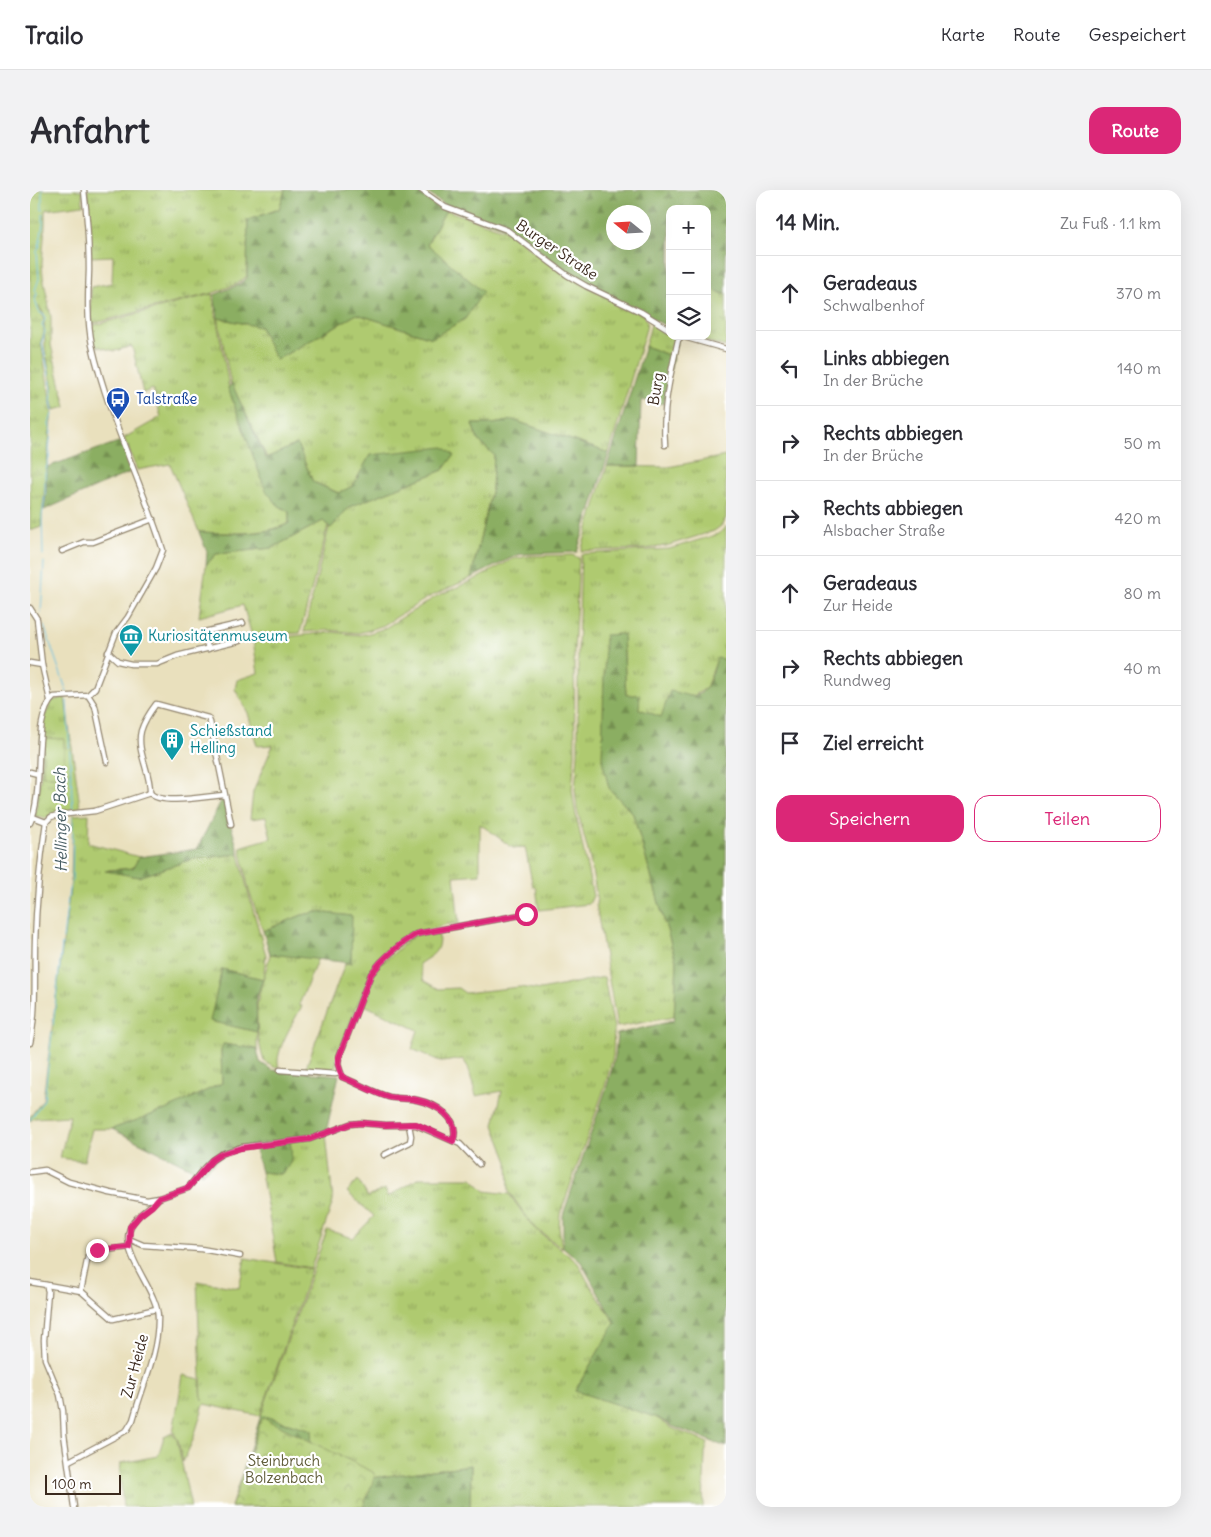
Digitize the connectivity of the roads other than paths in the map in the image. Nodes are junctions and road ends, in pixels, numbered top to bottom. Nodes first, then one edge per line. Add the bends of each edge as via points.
1 (84, 190) edge
2 (421, 190) edge
3 (666, 328) edge
4 (678, 340) edge
5 (692, 340) edge
6 (726, 349) edge
7 (665, 446) dead end
8 (153, 519) junction
9 (62, 551) dead end
10 (30, 608) edge
11 (243, 623) dead end
12 (239, 641) dead end
13 (208, 649) junction
14 (108, 652) junction
15 (30, 663) edge
16 (42, 665) junction
17 (88, 695) junction
18 (50, 700) junction
19 (107, 762) dead end
20 (30, 772) edge
21 (38, 774) junction
22 (150, 793) junction
23 (224, 795) junction
24 (33, 817) junction
25 (46, 822) junction
26 (30, 823) edge
27 (231, 824) dead end
28 (526, 914) dead end
29 (30, 1043) edge
30 (280, 1070) dead end
31 (341, 1073) junction
32 (409, 1125) junction
33 (453, 1141) junction
34 (384, 1155) dead end
35 (479, 1164) dead end
36 (30, 1172) edge
37 (159, 1198) junction
38 (129, 1239) junction
39 (129, 1247) junction
40 (240, 1256) dead end
41 (30, 1282) edge
42 (46, 1285) junction
43 (81, 1291) junction
44 (156, 1309) junction
45 (69, 1461) junction
46 (74, 1507) edge

1 - 8 street via 88,319 92,346 110,408
2 - 3 street, Burger Straße via 445,207 507,230 567,275
4 - 7 street, Burg via 665,397
5 - 6 street, Burg
8 - 9 street
8 - 14 street via 163,550
10 - 16 street via 37,619
11 - 13 street via 204,632
12 - 13 street
13 - 14 street via 157,664 118,661
14 - 17 street via 95,688
15 - 16 street
16 - 18 street
17 - 18 street
17 - 19 street via 95,706
18 - 21 street via 39,722
20 - 21 street
21 - 24 street
22 - 23 street via 174,799
22 - 23 street via 140,732 156,704 208,718
22 - 25 street via 108,807 51,817
23 - 27 street
24 - 25 street
24 - 26 street
25 - 29 street via 38,880 34,1019
28 - 31 street via 416,934 409,938 371,974 339,1057
30 - 31 street
31 - 33 street via 342,1077 388,1096 418,1100 441,1110 454,1122 456,1133
32 - 33 street via 416,1124
32 - 34 street via 410,1142
32 - 37 street via 350,1124 310,1139 241,1148 212,1160 188,1188
33 - 35 street via 466,1149
36 - 37 street via 45,1170 69,1182 110,1193 147,1200
37 - 38 street, Zur Heide via 134,1221
38 - 39 street, Zur Heide
38 - 40 street via 143,1245 201,1249
39 - 43 street via 92,1252 88,1256
39 - 44 street, Zur Heide
41 - 42 street
42 - 43 street
42 - 45 street via 45,1359 60,1395
43 - 44 street via 113,1319
44 - 45 street, Zur Heide via 155,1350 134,1420 127,1430
45 - 46 street

